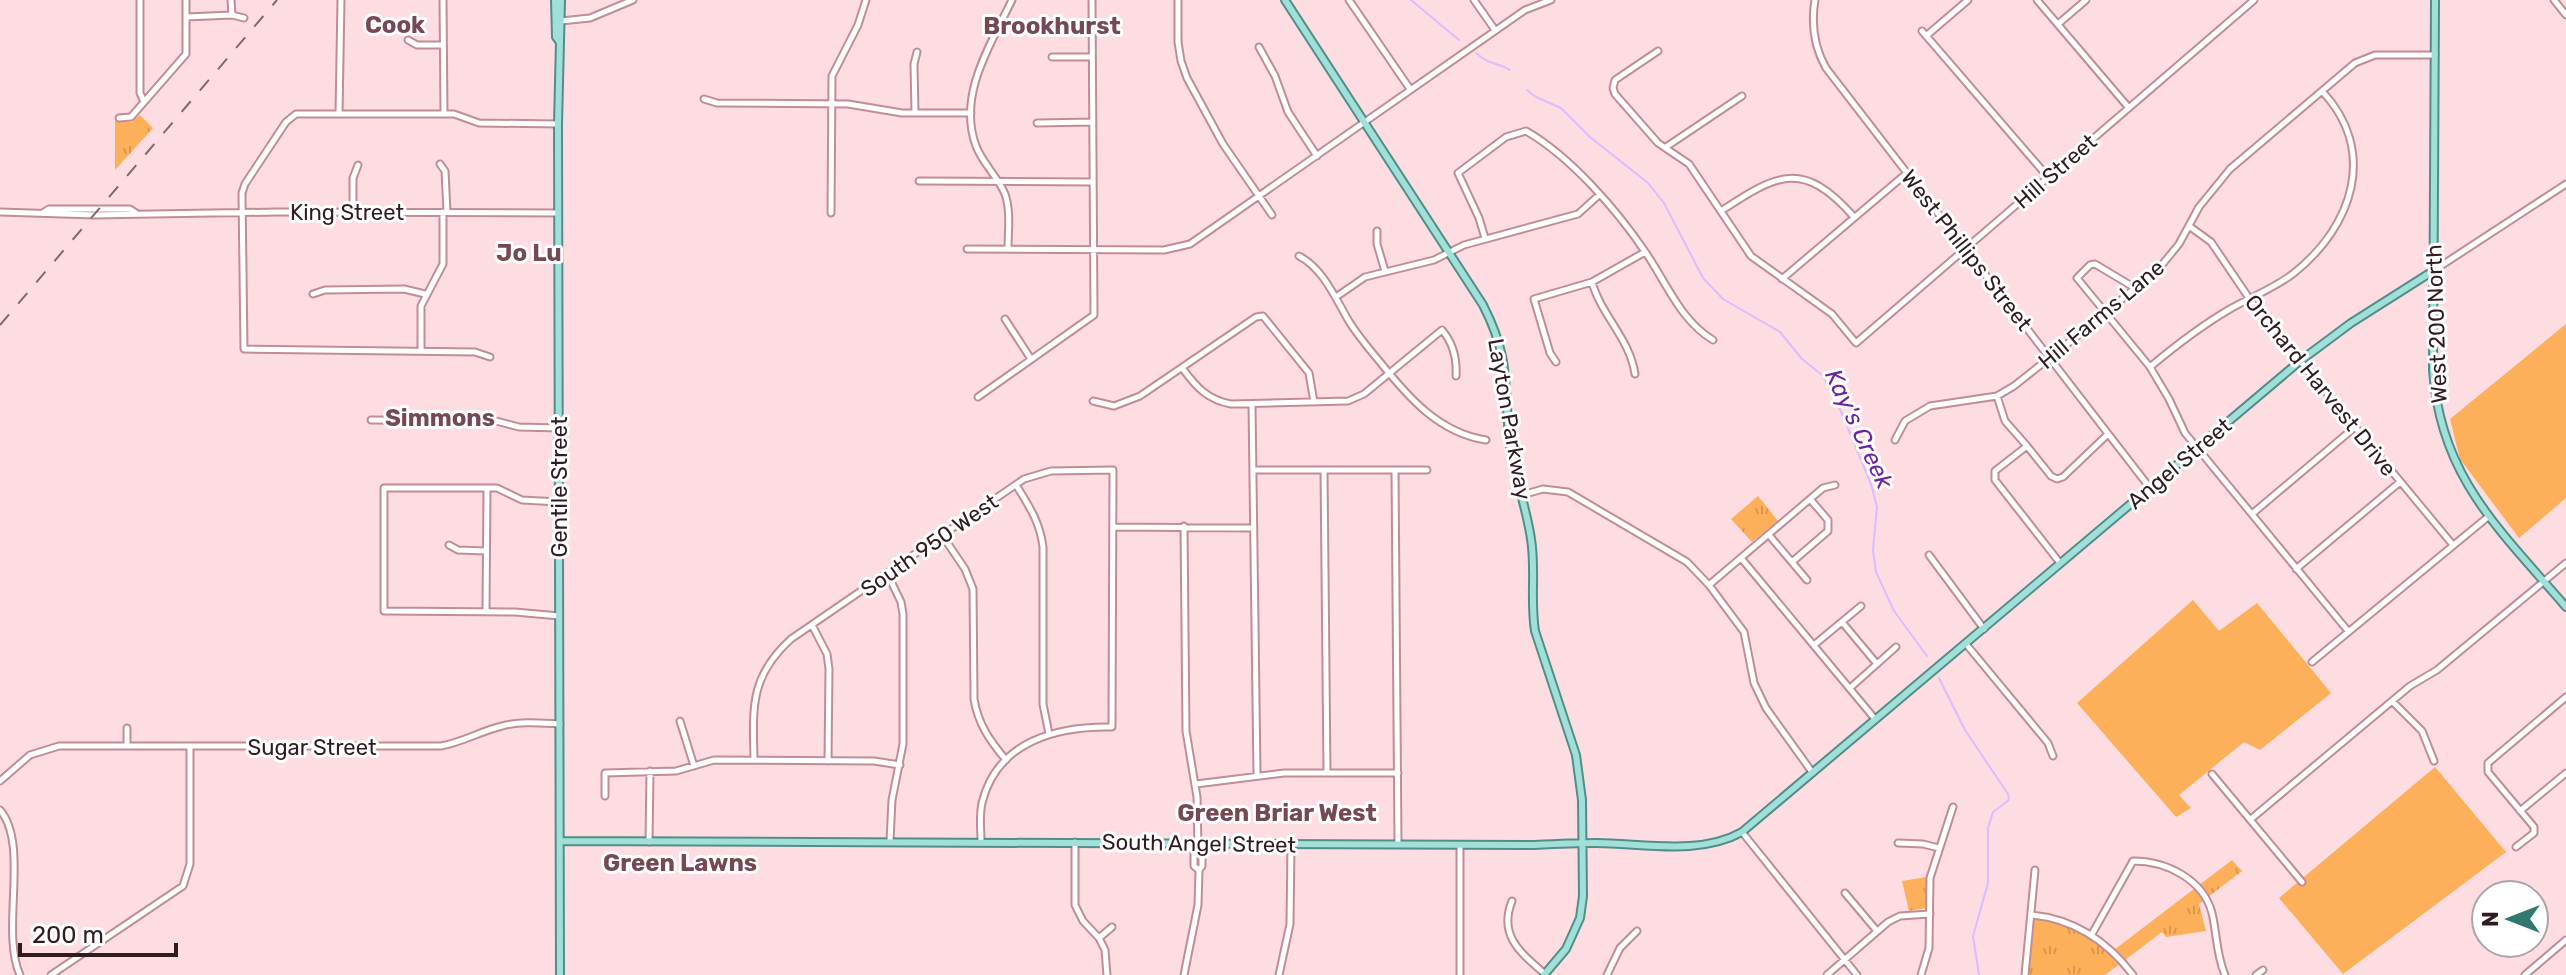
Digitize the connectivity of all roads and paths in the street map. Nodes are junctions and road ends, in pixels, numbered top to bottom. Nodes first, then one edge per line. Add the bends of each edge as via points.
1 (140, 0) edge
2 (186, 0) edge
3 (231, 0) edge
4 (341, 0) edge
5 (443, 0) edge
6 (558, 0) edge
7 (633, 0) edge
8 (866, 0) edge
9 (1012, 0) edge
10 (1092, 0) edge
11 (1178, 0) edge
12 (1285, 0) edge
13 (1349, 0) edge
14 (1474, 0) edge
15 (1551, 0) edge
16 (1815, 0) edge
17 (1968, 0) edge
18 (2037, 0) edge
19 (2086, 0) edge
20 (2254, 0) edge
21 (2435, 0) edge
22 (2554, 0) edge
23 (232, 15) junction
24 (2566, 15) edge
25 (186, 17) junction
26 (244, 18) dead end
27 (561, 21) junction
28 (2058, 24) junction
29 (1495, 30) junction
30 (408, 40) dead end
31 (558, 40) junction
32 (443, 45) junction
33 (1259, 47) dead end
34 (1658, 51) dead end
35 (917, 52) dead end
36 (2435, 55) junction
37 (1052, 57) dead end
38 (1092, 57) junction
39 (1410, 89) junction
40 (2322, 91) junction
41 (1742, 96) dead end
42 (704, 99) dead end
43 (144, 102) junction
44 (831, 104) junction
45 (2129, 108) junction
46 (915, 113) junction
47 (971, 113) junction
48 (339, 114) junction
49 (444, 114) junction
50 (119, 118) dead end
51 (1093, 122) junction
52 (1037, 123) dead end
53 (1365, 123) junction
54 (558, 124) junction
55 (1665, 148) junction
56 (1317, 156) junction
57 (440, 164) dead end
58 (358, 165) dead end
59 (1907, 173) junction
60 (2048, 177) junction
61 (919, 181) dead end
62 (997, 182) junction
63 (1093, 182) junction
64 (2566, 184) edge
65 (1599, 195) junction
66 (1258, 196) junction
67 (1721, 211) junction
68 (0, 212) edge
69 (243, 212) junction
70 (353, 212) junction
71 (445, 212) junction
72 (558, 213) junction
73 (831, 213) dead end
74 (1272, 215) dead end
75 (1854, 217) junction
76 (2189, 226) junction
77 (1377, 231) dead end
78 (1485, 238) junction
79 (1965, 248) junction
80 (967, 249) dead end
81 (1008, 250) junction
82 (1093, 251) junction
83 (1450, 252) junction
84 (1645, 252) junction
85 (1299, 256) dead end
86 (1385, 271) junction
87 (2433, 271) junction
88 (1782, 279) junction
89 (1592, 282) junction
90 (2135, 288) junction
91 (313, 294) dead end
92 (425, 294) junction
93 (1336, 297) junction
94 (2250, 299) junction
95 (2105, 313) junction
96 (1005, 319) dead end
97 (1713, 340) dead end
98 (421, 351) junction
99 (490, 357) dead end
100 (2050, 358) junction
101 (1031, 359) junction
102 (2300, 361) junction
103 (1556, 362) dead end
104 (2150, 367) junction
105 (1183, 369) junction
106 (1389, 373) junction
107 (1635, 374) dead end
108 (1456, 376) dead end
109 (1997, 396) junction
110 (978, 397) dead end
111 (1093, 401) dead end
112 (1314, 402) junction
113 (1252, 404) junction
114 (371, 420) dead end
115 (2355, 427) junction
116 (559, 428) junction
117 (2108, 434) junction
118 (1486, 440) dead end
119 (1895, 440) dead end
120 (2027, 446) junction
121 (2197, 449) junction
122 (1253, 470) junction
123 (1324, 470) junction
124 (1395, 470) junction
125 (1427, 470) dead end
126 (2400, 482) junction
127 (1016, 485) junction
128 (1835, 485) dead end
129 (487, 488) junction
130 (2150, 488) junction
131 (1522, 495) junction
132 (1810, 499) junction
133 (559, 502) junction
134 (2252, 514) junction
135 (2489, 516) junction
136 (1184, 526) junction
137 (1113, 527) junction
138 (1254, 528) junction
139 (942, 535) junction
140 (1769, 535) junction
141 (449, 545) dead end
142 (2453, 545) junction
143 (486, 551) junction
144 (1929, 555) dead end
145 (1741, 558) junction
146 (1792, 562) junction
147 (2060, 563) junction
148 (2566, 563) edge
149 (2296, 569) junction
150 (887, 573) junction
151 (1807, 580) dead end
152 (2546, 583) junction
153 (1709, 585) junction
154 (1861, 606) dead end
155 (2566, 607) edge
156 (486, 612) junction
157 (559, 616) junction
158 (1842, 622) junction
159 (812, 625) junction
160 (1984, 629) junction
161 (2348, 631) junction
162 (1966, 644) junction
163 (1814, 645) junction
164 (1896, 647) dead end
165 (2312, 662) dead end
166 (1877, 664) junction
167 (1850, 688) junction
168 (2566, 697) edge
169 (2392, 701) junction
170 (1875, 719) junction
171 (680, 721) dead end
172 (560, 724) junction
173 (127, 728) dead end
174 (1049, 734) junction
175 (127, 746) junction
176 (190, 747) junction
177 (2053, 756) dead end
178 (754, 760) junction
179 (1006, 760) junction
180 (828, 761) junction
181 (2434, 761) dead end
182 (900, 765) junction
183 (694, 766) junction
184 (650, 771) junction
185 (1327, 772) junction
186 (1812, 772) junction
187 (1398, 773) junction
188 (2566, 773) edge
189 (1257, 774) junction
190 (2212, 774) dead end
191 (0, 781) edge
192 (1196, 784) junction
193 (605, 796) dead end
194 (1953, 807) dead end
195 (0, 810) edge
196 (2520, 811) junction
197 (2251, 819) junction
198 (1742, 832) junction
199 (560, 841) junction
200 (890, 841) junction
201 (981, 841) junction
202 (649, 842) junction
203 (1075, 842) junction
204 (1583, 843) junction
205 (1898, 843) dead end
206 (1291, 844) junction
207 (1398, 844) junction
208 (1460, 845) junction
209 (1198, 847) junction
210 (2516, 847) dead end
211 (1939, 848) junction
212 (2035, 870) dead end
213 (2302, 882) dead end
214 (1845, 893) dead end
215 (1512, 901) dead end
216 (2219, 910) dead end
217 (2212, 912) junction
218 (1930, 914) junction
219 (2031, 915) junction
220 (1112, 927) dead end
221 (1637, 931) dead end
222 (1877, 931) junction
223 (2092, 934) junction
224 (1099, 938) junction
225 (2564, 942) edge
226 (2566, 950) edge
227 (1844, 959) junction
228 (2263, 970) dead end
229 (20, 975) edge
230 (51, 975) edge
231 (560, 975) edge
232 (1107, 975) edge
233 (1184, 975) edge
234 (1279, 975) edge
235 (1460, 975) edge
236 (1545, 975) edge
237 (1607, 975) edge
238 (1827, 975) edge
239 (1857, 975) edge
240 (1921, 975) edge
241 (2025, 975) edge
242 (2133, 975) edge
243 (2225, 975) edge
244 (2256, 975) edge
245 (2525, 975) edge

1 - 43 street
2 - 25 street
3 - 23 street
4 - 48 street
5 - 32 street
6 - 27 main road
6 - 31 main road, Gentile Street
7 - 27 street via 590,18
8 - 44 street via 832,76
9 - 47 street via 980,64
10 - 38 street
11 - 66 street via 1178,42 1187,78
12 - 53 main road, Layton Parkway
13 - 39 street
14 - 29 street
15 - 29 street
16 - 59 street, West Phillips Street via 1818,54
17 - 60 street via 1924,34
18 - 28 street
19 - 28 street
20 - 45 street, Hill Street
21 - 36 main road, West 200 North
22 - 24 street
23 - 25 street
23 - 26 street
25 - 43 street via 186,54
27 - 31 main road
28 - 45 street
29 - 39 street
30 - 32 street
31 - 54 main road, Gentile Street
32 - 49 street
33 - 56 street via 1288,112
34 - 55 street via 1615,80 1613,88
35 - 46 street
36 - 40 street, Hill Farms Lane via 2368,56
36 - 87 main road, West 200 North
37 - 38 street
38 - 51 street
39 - 53 street
40 - 76 street, Hill Farms Lane via 2230,169
40 - 94 street via 2343,119 2352,144 2349,198 2310,258
41 - 55 street
42 - 44 street
43 - 50 street via 131,117
44 - 46 street
44 - 73 street
45 - 60 street, Hill Street
46 - 47 street
47 - 62 street via 976,146
48 - 49 street
48 - 69 street via 292,115 249,177 242,193
49 - 54 street via 479,123
51 - 52 street
51 - 63 street
53 - 56 street
53 - 83 main road, Layton Parkway
54 - 72 main road, Gentile Street
55 - 67 street via 1697,174
56 - 66 street
57 - 71 street via 445,171
58 - 70 street
59 - 75 street
59 - 79 street, West Phillips Street
60 - 79 street, Hill Street
61 - 62 street
62 - 63 street
62 - 81 street via 1007,203
63 - 82 street
64 - 87 street, Angel Street
65 - 78 street via 1578,214
65 - 78 street via 1548,143 1526,131 1506,137 1458,173
65 - 84 street
66 - 74 street
66 - 82 street via 1190,244 1164,250
67 - 75 street via 1766,183 1794,179 1831,192
67 - 88 street via 1751,256
68 - 69 street, King Street
69 - 70 street, King Street
69 - 98 street via 244,349
70 - 71 street, King Street
71 - 72 street, King Street
71 - 92 street via 443,264
72 - 116 main road, Gentile Street
75 - 88 street
76 - 90 street, Hill Farms Lane via 2161,266
76 - 94 street, Orchard Harvest Drive via 2211,242
77 - 86 street
78 - 83 street
79 - 88 street, Hill Street via 1856,343 1832,314
79 - 100 street, West Phillips Street
80 - 81 street
81 - 82 street
82 - 101 street via 1094,315
83 - 86 street
83 - 131 main road, Layton Parkway via 1483,305 1503,352 1509,440
84 - 89 street
84 - 97 street via 1684,314
85 - 93 street
86 - 93 street via 1365,277
87 - 102 main road, Angel Street
87 - 135 main road, West 200 North via 2433,370 2443,432 2460,474
89 - 103 street via 1534,299
89 - 107 street via 1630,353
90 - 95 street, Hill Farms Lane
90 - 95 street via 2090,265 2077,278
91 - 92 street via 404,289
92 - 98 street
93 - 106 street via 1354,330
94 - 102 street, Orchard Harvest Drive
94 - 104 street
95 - 100 street, Hill Farms Lane
95 - 104 street
96 - 101 street
98 - 99 street
100 - 109 street, Hill Farms Lane
100 - 117 street, West Phillips Street
101 - 110 street
102 - 115 street, Orchard Harvest Drive
102 - 121 main road, Angel Street
104 - 121 street
105 - 111 street via 1127,403
105 - 112 street via 1263,316 1309,373
105 - 113 street via 1199,390 1218,402
106 - 108 street via 1442,330 1457,363
106 - 112 street via 1355,398
106 - 118 street via 1423,411
109 - 119 street, Hill Farms Lane via 1930,406 1905,421
109 - 120 street via 2005,421
112 - 113 street
113 - 122 street
114 - 116 street via 496,421
115 - 126 street, Orchard Harvest Drive
115 - 134 street
116 - 133 main road, Gentile Street
117 - 120 street via 2057,479
117 - 130 street, West Phillips Street
120 - 147 street via 1994,475
121 - 130 main road, Angel Street
121 - 134 street
122 - 123 street
122 - 138 street
123 - 124 street
123 - 185 street
124 - 125 street
124 - 187 street
126 - 142 street, Orchard Harvest Drive
126 - 149 street
127 - 137 street, South 950 West via 1051,471 1113,470
127 - 139 street, South 950 West
127 - 174 street via 1041,529 1043,704
128 - 132 street
129 - 133 street via 522,500
129 - 143 street
129 - 156 street via 384,488 384,611
130 - 147 main road, Angel Street
131 - 153 street via 1543,489 1568,492 1687,562
131 - 204 main road, Layton Parkway via 1532,541 1535,631 1579,765
132 - 140 street
132 - 146 street via 1828,520 1828,531
133 - 157 main road, Gentile Street
134 - 149 street
135 - 142 street
135 - 152 main road, West 200 North
136 - 137 street
136 - 138 street
136 - 192 street via 1186,731
137 - 174 street via 1112,727
138 - 189 street
139 - 150 street, South 950 West
139 - 179 street via 973,589 976,713
140 - 145 street
140 - 146 street
141 - 143 street
142 - 161 street
143 - 156 street
144 - 160 street
145 - 153 street
145 - 163 street
146 - 151 street
147 - 160 main road, Angel Street
148 - 152 street
149 - 161 street
150 - 159 street, South 950 West
150 - 182 street via 903,614
152 - 155 main road, West 200 North
152 - 169 street
153 - 186 street via 1744,632 1754,683 1766,708
154 - 158 street
156 - 157 street
157 - 172 main road, Gentile Street
158 - 163 street
158 - 166 street
159 - 178 street, South 950 West via 765,667 753,706
159 - 180 street via 829,669
160 - 162 main road, Angel Street
161 - 165 street
162 - 170 main road, Angel Street
162 - 177 street via 2048,743
163 - 167 street
164 - 166 street
166 - 167 street
167 - 170 street
168 - 196 street via 2486,767
169 - 181 street via 2422,731
169 - 197 street
170 - 186 main road, Angel Street
171 - 183 street
172 - 176 street, Sugar Street via 513,724 441,746
172 - 199 main road, Gentile Street
173 - 175 street
174 - 179 street
175 - 176 street, Sugar Street
175 - 191 street, Sugar Street via 59,746 30,755
176 - 230 street via 188,878 174,895
178 - 180 street
178 - 183 street
179 - 201 street via 986,790
180 - 182 street
182 - 200 street
183 - 184 street
184 - 193 street via 605,773
184 - 202 street
185 - 187 street
185 - 189 street
186 - 198 main road, South Angel Street
187 - 207 street
188 - 196 street
189 - 192 street
190 - 197 street
192 - 209 street
194 - 211 street
195 - 229 street via 11,834 12,955
196 - 210 street via 2534,833
197 - 213 street
198 - 204 main road, South Angel Street via 1697,845
198 - 227 street
199 - 202 main road, South Angel Street
199 - 231 main road, Gentile Street
200 - 201 main road, South Angel Street
200 - 202 main road, South Angel Street
201 - 203 main road, South Angel Street
203 - 209 main road, South Angel Street
203 - 224 street via 1075,905
204 - 208 main road, South Angel Street
204 - 236 main road, Layton Parkway via 1580,918 1566,949
205 - 211 street
206 - 207 main road, South Angel Street
206 - 209 main road, South Angel Street
206 - 234 street via 1290,924
207 - 208 main road, South Angel Street
208 - 235 street
209 - 233 street via 1198,905
211 - 218 street via 1930,878
212 - 219 street
214 - 222 street
215 - 236 street via 1510,939
216 - 217 street
217 - 223 street via 2198,888 2177,871 2133,861
217 - 243 street
218 - 222 street via 1900,916
218 - 240 street
219 - 223 street
219 - 241 street
220 - 224 street
221 - 237 street via 1625,941
222 - 227 street
223 - 242 street
224 - 232 street
225 - 226 street
225 - 245 street
227 - 238 street
227 - 239 street
228 - 244 street

